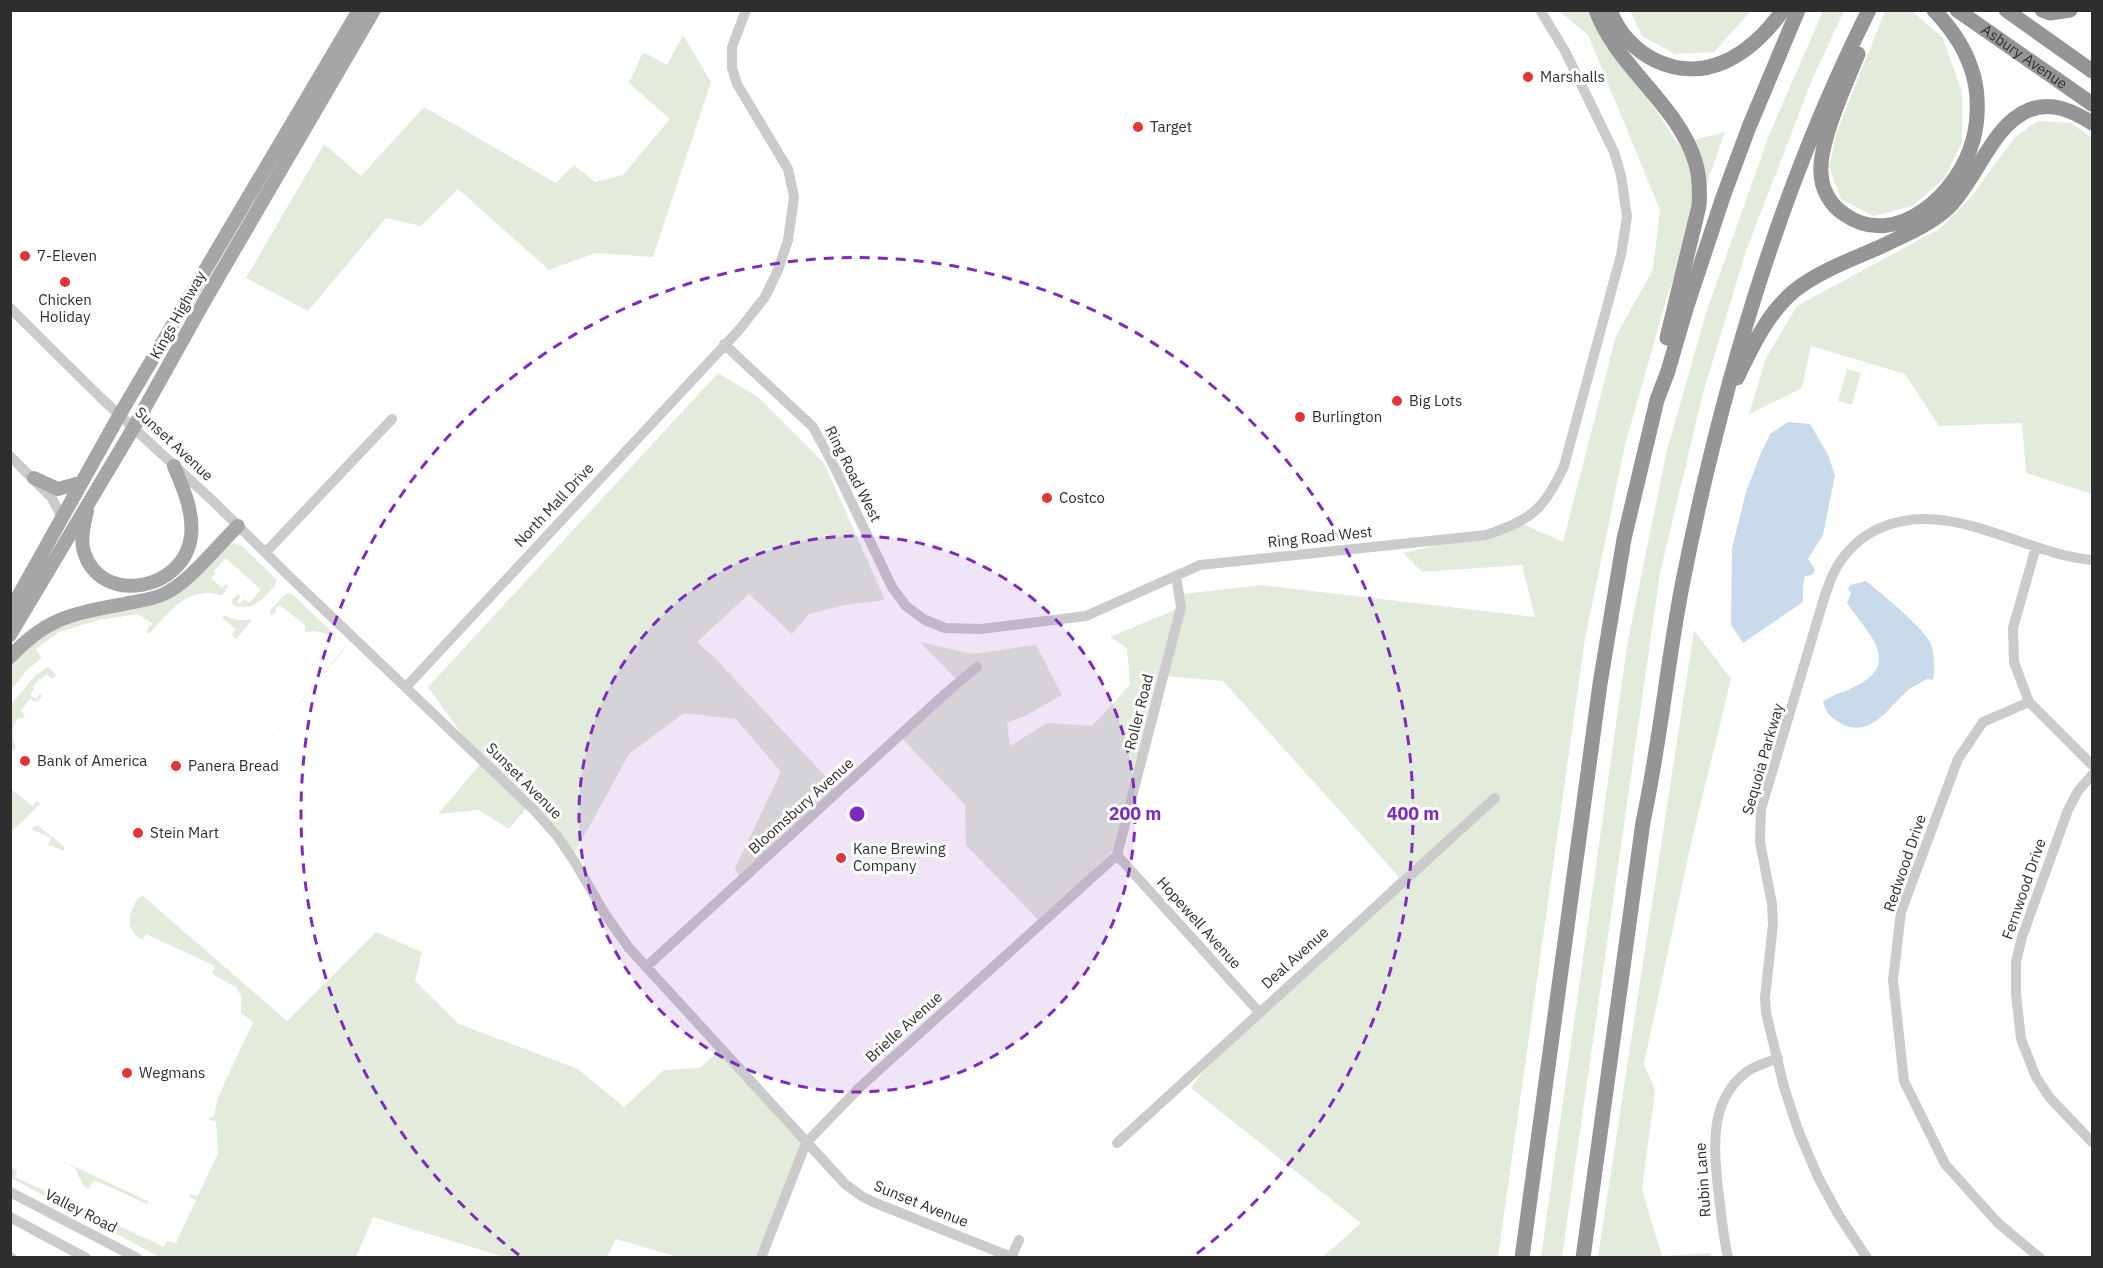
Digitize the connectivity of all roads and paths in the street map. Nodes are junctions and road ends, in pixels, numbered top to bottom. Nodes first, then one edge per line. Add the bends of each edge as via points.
1 (359, 10) edge
2 (374, 10) edge
3 (746, 10) edge
4 (1540, 10) edge
5 (1596, 10) edge
6 (1610, 10) edge
7 (1783, 10) edge
8 (1798, 10) edge
9 (1869, 10) edge
10 (1874, 10) edge
11 (1935, 10) edge
12 (1957, 10) edge
13 (2006, 10) edge
14 (2042, 10) edge
15 (2070, 10) edge
16 (2092, 71) edge
17 (2092, 104) edge
18 (2092, 123) edge
19 (10, 308) edge
20 (724, 344) junction
21 (1657, 400) junction
22 (1726, 400) junction
23 (120, 414) junction
24 (392, 418) dead end
25 (134, 427) junction
26 (10, 456) edge
27 (174, 466) junction
28 (33, 478) junction
29 (80, 483) junction
30 (88, 504) junction
31 (62, 518) junction
32 (238, 526) junction
33 (2036, 547) junction
34 (266, 552) junction
35 (2092, 560) edge
36 (1176, 576) junction
37 (10, 611) edge
38 (10, 635) edge
39 (10, 657) edge
40 (977, 667) dead end
41 (406, 687) junction
42 (2029, 702) junction
43 (2092, 765) edge
44 (2092, 775) edge
45 (1495, 798) dead end
46 (1117, 855) junction
47 (646, 968) junction
48 (1259, 1012) junction
49 (1778, 1058) junction
50 (2092, 1142) edge
51 (806, 1143) junction
52 (1118, 1143) dead end
53 (10, 1192) edge
54 (43, 1209) junction
55 (10, 1217) edge
56 (33, 1228) junction
57 (1019, 1240) dead end
58 (115, 1252) edge
59 (86, 1257) edge
60 (137, 1257) edge
61 (761, 1257) edge
62 (1012, 1257) edge
63 (1522, 1257) edge
64 (1583, 1257) edge
65 (1728, 1257) edge
66 (1867, 1257) edge
67 (2040, 1257) edge

1 - 23 main road, Kings Highway
2 - 25 main road, Kings Highway
3 - 20 street, North Mall Drive via 732,47 732,68 788,169 794,207 788,240 772,285 756,310
4 - 36 street, Ring Road West via 1565,51 1614,152 1627,217 1621,255 1564,466 1553,491 1514,526 1486,535 1200,565
5 - 21 highway via 1606,33 1687,141 1699,176 1696,221 1659,370
6 - 7 highway via 1627,39 1643,54 1668,66 1687,69 1722,63 1735,56
8 - 21 highway via 1723,197
9 - 22 highway via 1828,98 1777,229 1738,348
10 - 11 highway via 1824,146 1821,172 1825,191 1837,209 1853,220 1874,226 1900,222 1928,207 1952,184 1973,140 1977,118 1972,69 1960,43
12 - 17 highway, Asbury Avenue
13 - 16 highway, Asbury Avenue
14 - 15 highway
18 - 22 highway via 2056,107 2038,107 2017,117 2002,130 1956,199 1939,215 1813,279 1787,297 1764,326
19 - 23 street, Sunset Avenue
20 - 36 street, Ring Road West via 813,427 892,587 906,606 925,620 963,630 1086,616
20 - 41 street, North Mall Drive
21 - 63 highway via 1624,539 1603,662
22 - 64 highway via 1690,545 1666,677
23 - 25 street, Sunset Avenue
23 - 29 main road, Kings Highway
24 - 34 street
25 - 27 street, Sunset Avenue
25 - 30 main road, Kings Highway
26 - 28 street
27 - 30 main road via 190,509 191,537 180,563 158,581 124,585 94,569 88,561 82,534
27 - 32 street, Sunset Avenue
28 - 29 main road via 58,489
28 - 31 street via 52,498
29 - 31 main road, Kings Highway
30 - 38 main road, Kings Highway
31 - 37 main road, Kings Highway
32 - 34 street, Sunset Avenue
32 - 39 main road via 175,588 151,599 50,622
33 - 35 street, Sequoia Parkway
33 - 42 street via 2013,628 2014,662
33 - 49 street, Sequoia Parkway via 1953,521 1907,520 1869,534 1850,548 1836,567 1761,810 1760,842 1773,924 1765,998
34 - 41 street, Sunset Avenue
36 - 46 street, Roller Road via 1181,607
40 - 47 street, Bloomsbury Avenue
41 - 47 street, Sunset Avenue via 549,826 605,914
42 - 43 street
42 - 67 street, Redwood Drive via 1983,722 1958,759 1901,912 1893,980 1904,1081 1945,1164 1998,1223
44 - 50 street, Fernwood Drive via 2068,810 2016,962 2022,1039 2036,1077 2050,1098
45 - 48 street, Deal Avenue
46 - 48 street, Hopewell Avenue
46 - 51 street, Brielle Avenue via 859,1088
47 - 51 street, Sunset Avenue
48 - 52 street, Deal Avenue
49 - 65 street, Rubin Lane via 1746,1072 1724,1098 1717,1118 1714,1145
49 - 66 street, Sequoia Parkway via 1798,1130 1818,1177
51 - 61 street, Brielle Avenue
51 - 62 street, Sunset Avenue via 863,1197
53 - 54 street, Valley Road
54 - 56 street
54 - 58 street, Valley Road
55 - 56 street
56 - 59 street
57 - 62 street
58 - 60 street, Valley Road

